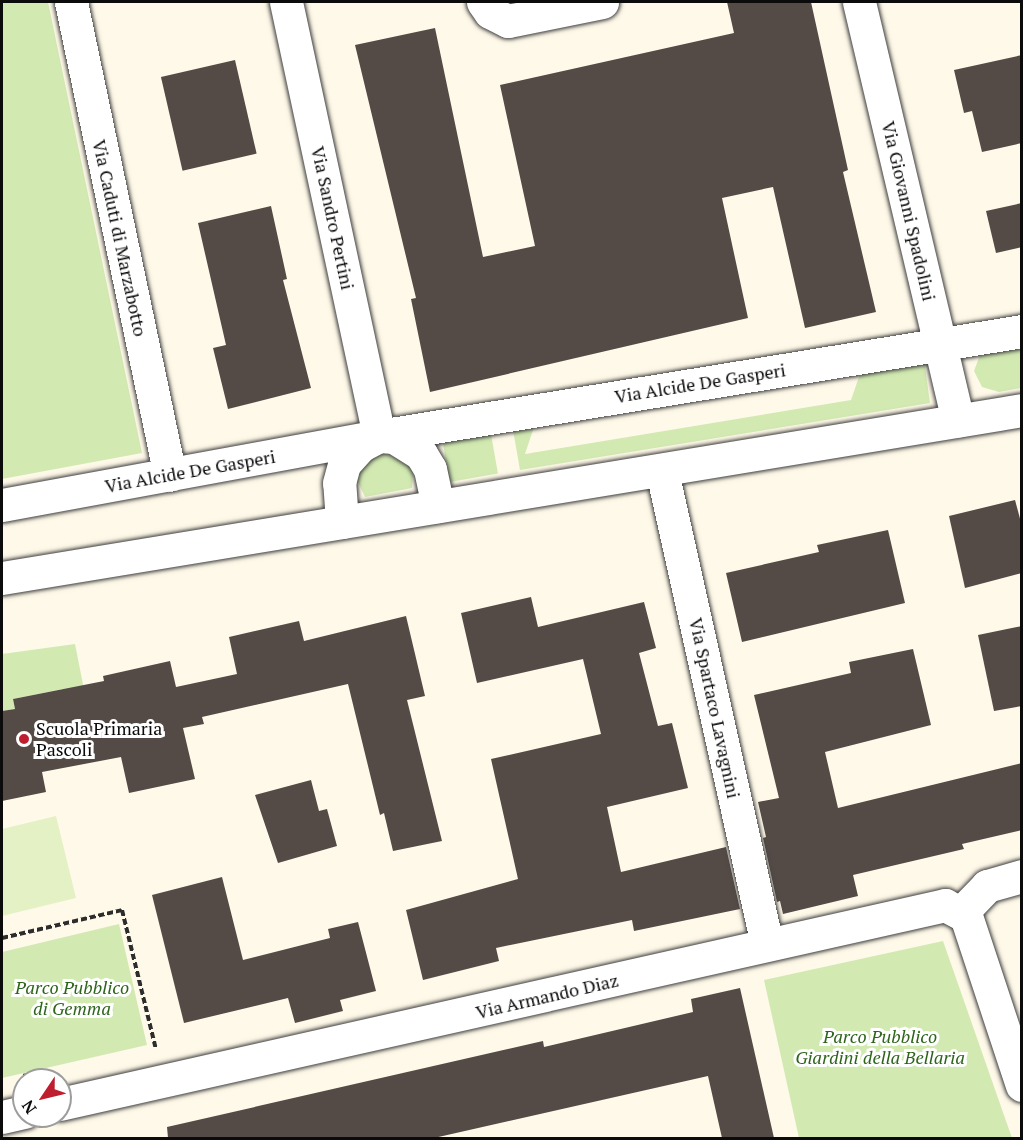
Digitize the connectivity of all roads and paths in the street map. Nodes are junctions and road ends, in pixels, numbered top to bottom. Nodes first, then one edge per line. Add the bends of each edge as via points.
1 (71, 2) edge
2 (483, 2) edge
3 (602, 2) edge
4 (860, 2) edge
5 (292, 3) edge
6 (1022, 331) edge
7 (940, 344) junction
8 (1022, 410) edge
9 (958, 420) junction
10 (379, 436) junction
11 (662, 471) junction
12 (170, 475) junction
13 (2, 505) edge
14 (438, 506) junction
15 (342, 522) junction
16 (2, 578) edge
17 (1022, 876) edge
18 (962, 912) junction
19 (2, 938) edge
20 (767, 945) junction
21 (158, 1055) dead end
22 (1022, 1085) edge
23 (72, 1101) edge

1 - 12 street, Via Caduti di Marzabotto
2 - 3 street via 490,12 508,21
4 - 7 street, Via Giovanni Spadolini
5 - 10 street, Via Sandro Pertini
6 - 7 street, Via Alcide De Gasperi
7 - 9 street, Via Giovanni Spadolini
7 - 10 street, Via Alcide De Gasperi
8 - 9 street
9 - 11 street
10 - 12 street, Via Alcide De Gasperi
10 - 14 street, Via Alcide De Gasperi via 394,437 421,454 430,469
10 - 15 street, Via Alcide De Gasperi via 360,446 344,464 339,483
11 - 14 street
11 - 20 street, Via Spartaco Lavagnini
12 - 13 street, Via Alcide De Gasperi
14 - 15 street
15 - 16 street
17 - 18 street via 987,886
18 - 20 street, Via Armando Diaz via 934,906
18 - 22 street
19 - 21 path via 122,910
20 - 23 street, Via Armando Diaz

